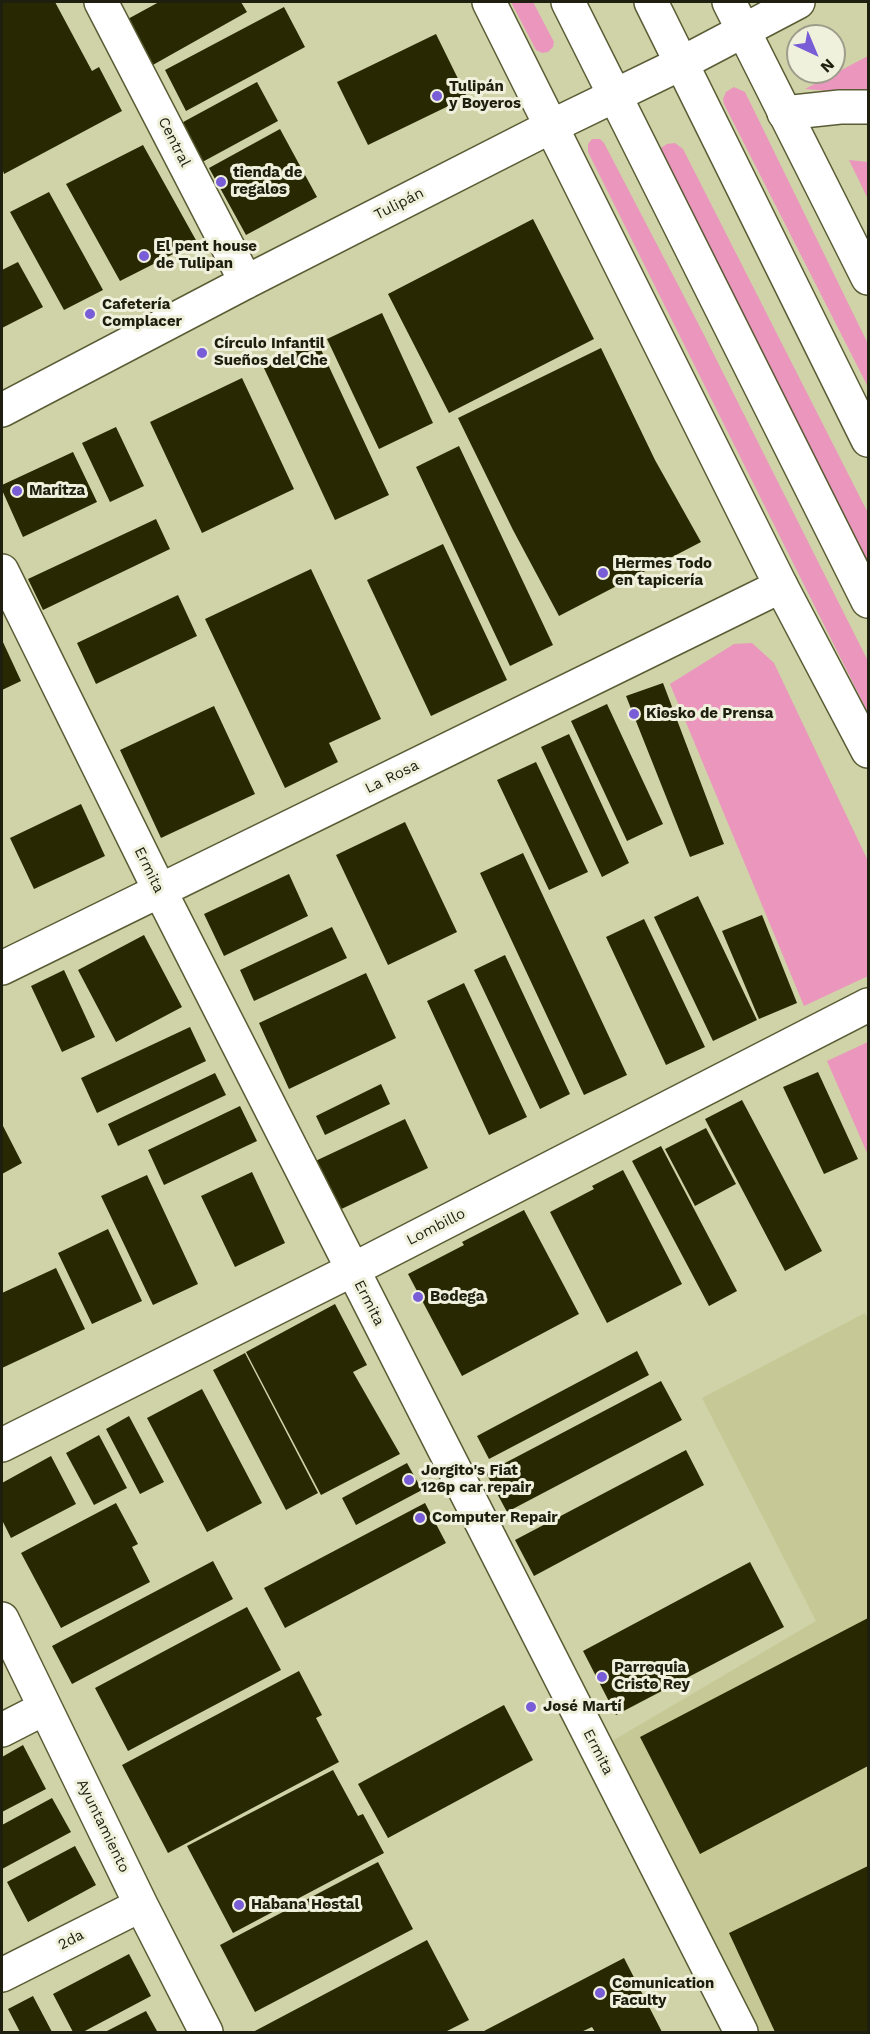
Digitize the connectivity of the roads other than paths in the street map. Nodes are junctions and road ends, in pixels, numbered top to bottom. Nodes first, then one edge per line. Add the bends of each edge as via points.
1 (101, 2) edge
2 (489, 2) edge
3 (568, 2) edge
4 (651, 2) edge
5 (798, 2) edge
6 (736, 15) edge
7 (682, 63) junction
8 (614, 95) junction
9 (868, 107) edge
10 (784, 113) junction
11 (552, 126) junction
12 (868, 278) edge
13 (246, 282) junction
14 (2, 410) edge
15 (868, 440) edge
16 (2, 571) edge
17 (781, 586) junction
18 (868, 601) edge
19 (868, 751) edge
20 (160, 891) junction
21 (2, 968) edge
22 (868, 1005) edge
23 (352, 1270) junction
24 (2, 1444) edge
25 (2, 1619) edge
26 (45, 1708) junction
27 (2, 1730) edge
28 (141, 1905) junction
29 (2, 1975) edge
30 (206, 2032) edge
31 (741, 2032) edge

1 - 13 main road, Central
2 - 11 main road
3 - 8 main road
4 - 7 main road
5 - 6 main road, Tulipán
6 - 7 main road, Tulipán
6 - 10 main road
7 - 8 main road, Tulipán
7 - 15 main road
8 - 11 main road, Tulipán
8 - 18 main road
9 - 10 main road
10 - 12 main road
11 - 13 main road, Tulipán
11 - 17 main road
13 - 14 main road, Tulipán
16 - 20 main road, Ermita
17 - 19 main road
17 - 20 main road, La Rosa
20 - 21 main road, La Rosa
20 - 23 main road, Ermita
22 - 23 main road, Lombillo
23 - 24 main road, Lombillo
23 - 31 main road, Ermita
25 - 26 main road, Ayuntamiento
26 - 27 main road
26 - 28 main road, Ayuntamiento
28 - 29 main road, 2da
28 - 30 main road, Ayuntamiento

